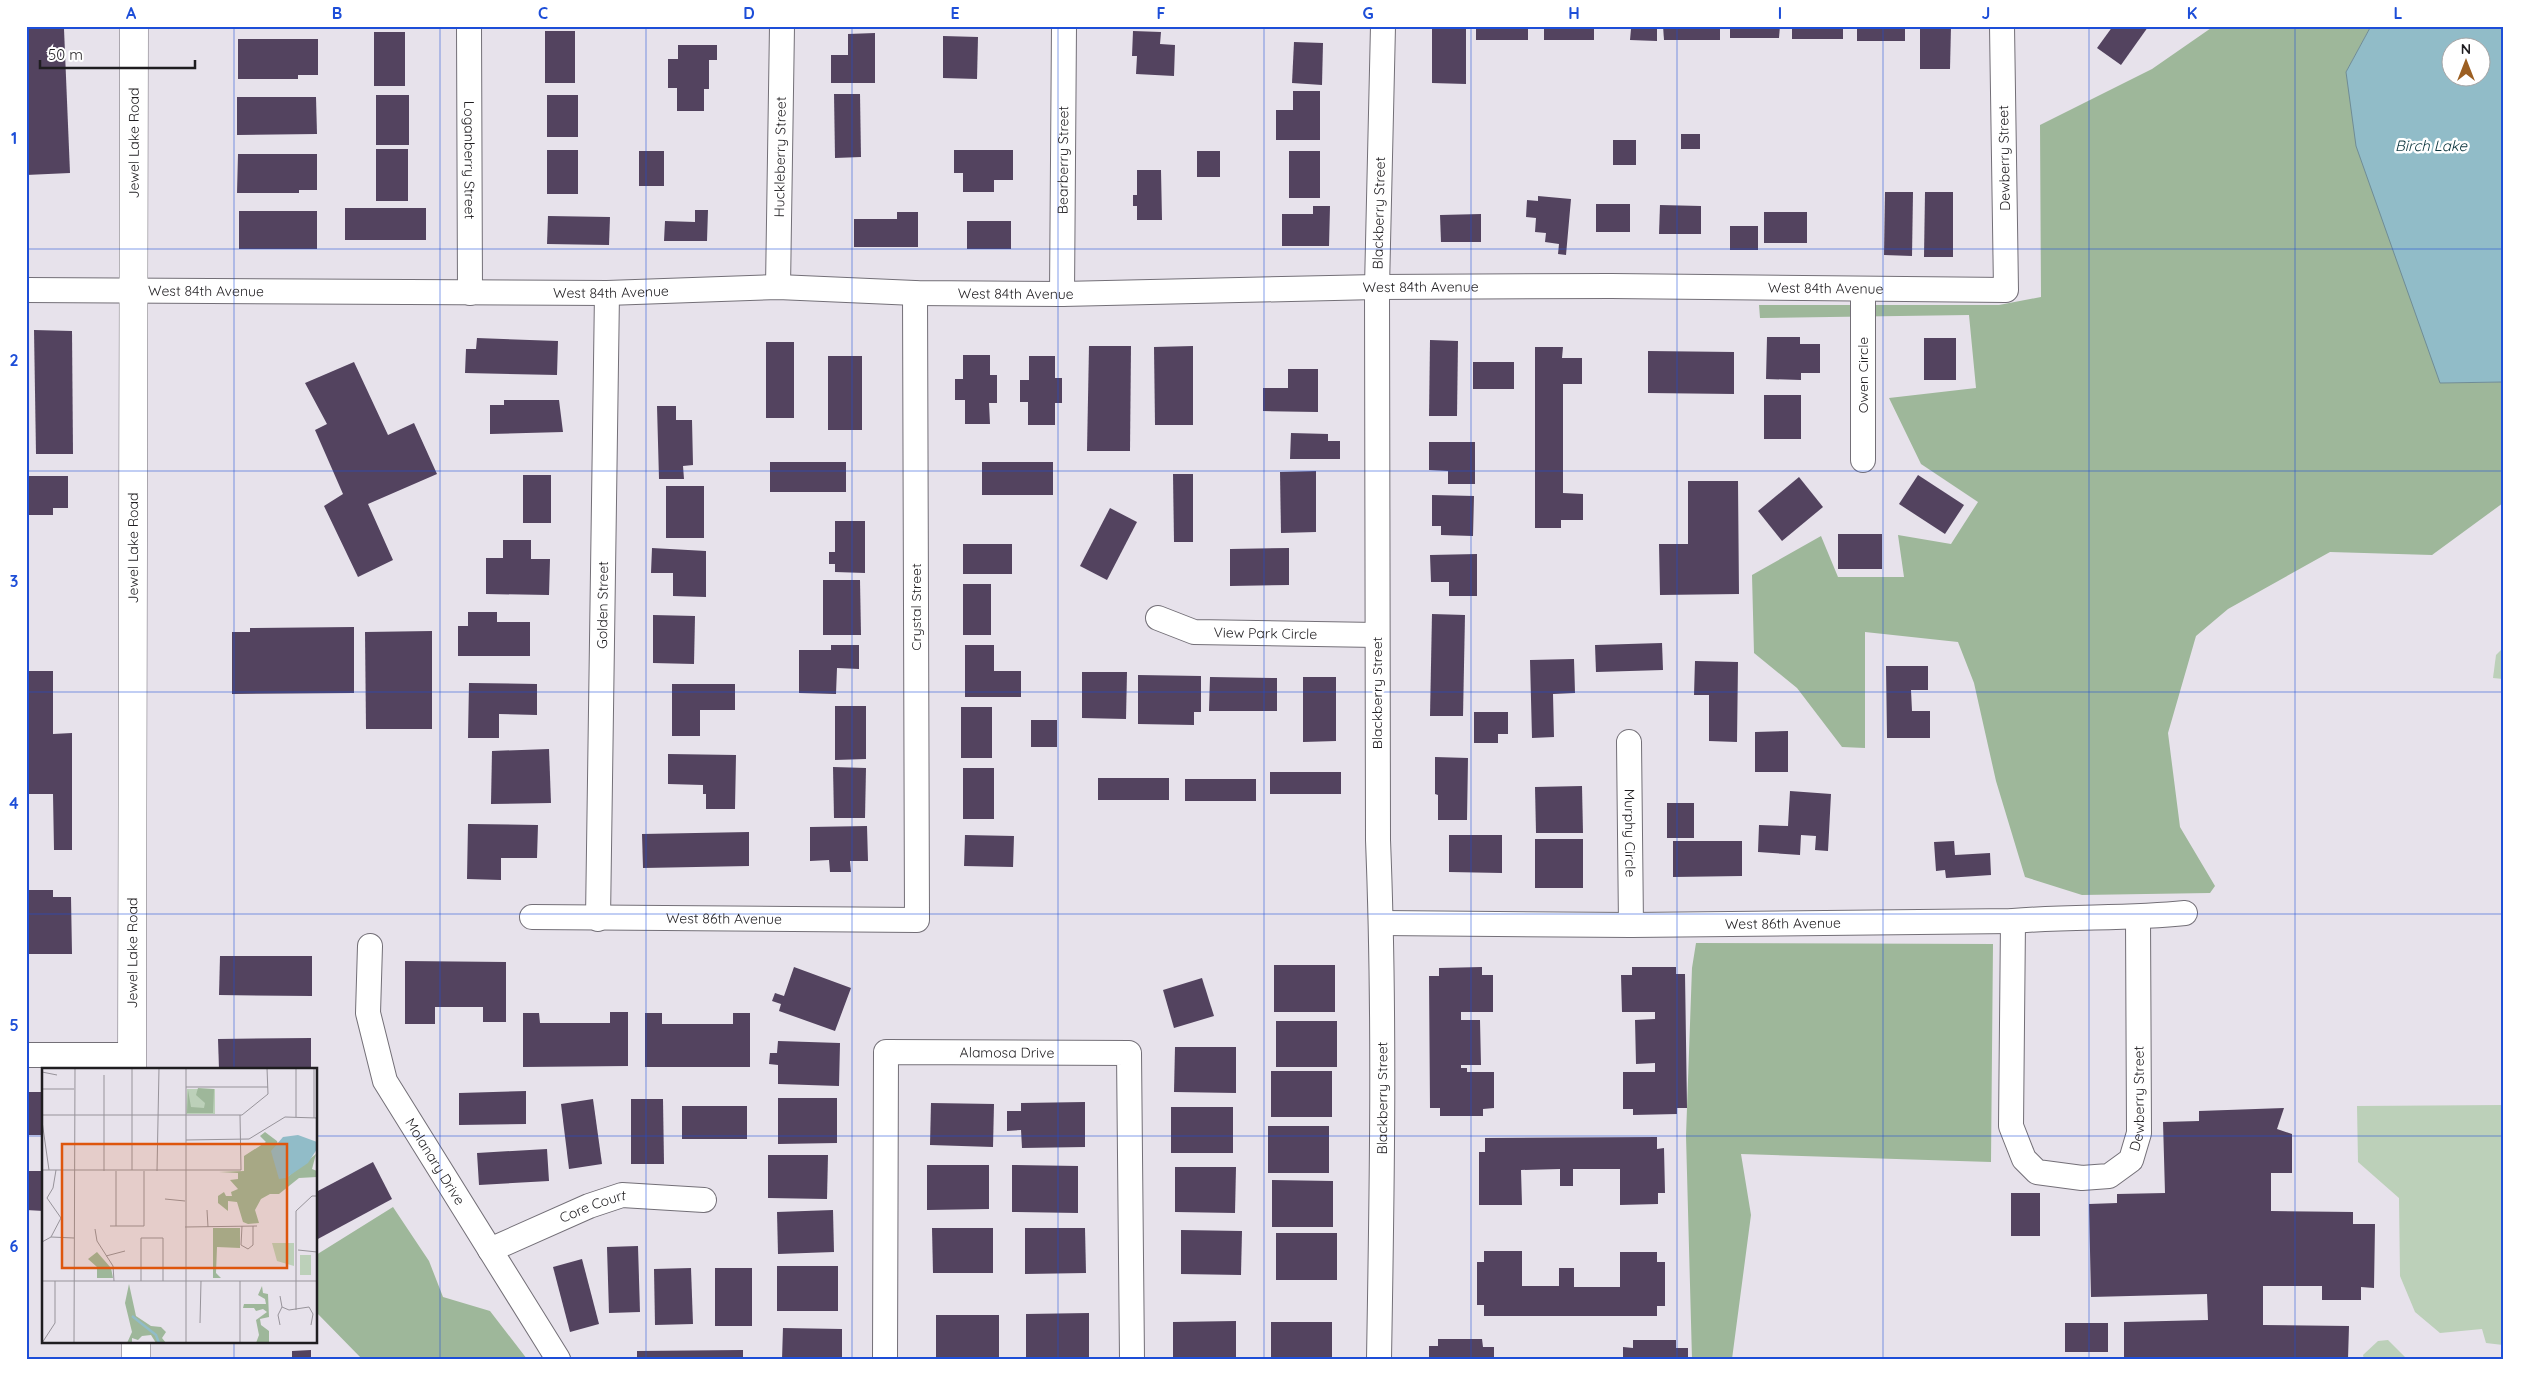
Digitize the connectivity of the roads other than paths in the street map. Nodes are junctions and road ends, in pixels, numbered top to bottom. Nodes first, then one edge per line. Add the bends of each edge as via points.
1 (134, 26) edge
2 (469, 26) edge
3 (782, 26) edge
4 (1064, 26) edge
5 (1383, 26) edge
6 (2002, 26) edge
7 (1377, 287) junction
8 (778, 288) junction
9 (134, 289) junction
10 (26, 290) edge
11 (1862, 290) junction
12 (2006, 290) joint
13 (470, 293) junction
14 (607, 293) junction
15 (915, 293) junction
16 (1062, 294) junction
17 (1862, 460) dead end
18 (1158, 618) dead end
19 (1377, 635) junction
20 (1628, 742) dead end
21 (2185, 914) dead end
22 (532, 917) dead end
23 (2138, 918) junction
24 (598, 919) junction
25 (917, 920) joint
26 (2013, 921) junction
27 (1381, 923) junction
28 (1631, 925) junction
29 (370, 946) dead end
30 (26, 1055) edge
31 (132, 1062) edge
32 (704, 1200) dead end
33 (490, 1250) junction
34 (136, 1342) edge
35 (136, 1359) edge
36 (558, 1359) edge
37 (885, 1359) edge
38 (1132, 1359) edge
39 (1379, 1359) edge

1 - 9 main road, Jewel Lake Road
2 - 13 street, Loganberry Street
3 - 8 street, Huckleberry Street
4 - 16 street, Bearberry Street
5 - 7 street, Blackberry Street
6 - 12 street, Dewberry Street
7 - 11 street, West 84th Avenue
7 - 16 street, West 84th Avenue
7 - 19 street, Blackberry Street
8 - 14 street, West 84th Avenue
8 - 15 street, West 84th Avenue
9 - 10 street, West 84th Avenue
9 - 13 street, West 84th Avenue
9 - 31 main road, Jewel Lake Road
11 - 12 street, West 84th Avenue
11 - 17 street, Owen Circle
13 - 14 street, West 84th Avenue
14 - 24 street, Golden Street
15 - 16 street, West 84th Avenue
15 - 25 street, Crystal Street
18 - 19 street, View Park Circle via 1194,632
19 - 27 street, Blackberry Street
20 - 28 street, Murphy Circle
21 - 23 street, West 86th Avenue
22 - 24 street, West 86th Avenue
23 - 26 street, West 86th Avenue
23 - 26 street, Dewberry Street via 2140,1133 2131,1160 2109,1176 2082,1178 2037,1172 2024,1159 2011,1126
24 - 25 street, West 86th Avenue
26 - 28 street, West 86th Avenue
27 - 28 street, West 86th Avenue
27 - 39 street, Blackberry Street
29 - 33 street, Molanary Drive via 368,1013 385,1081
30 - 31 street
32 - 33 street, Core Court via 622,1195 574,1212
33 - 36 street, Molanary Drive
34 - 35 main road
37 - 38 street, Alamosa Drive via 886,1052 1129,1053

